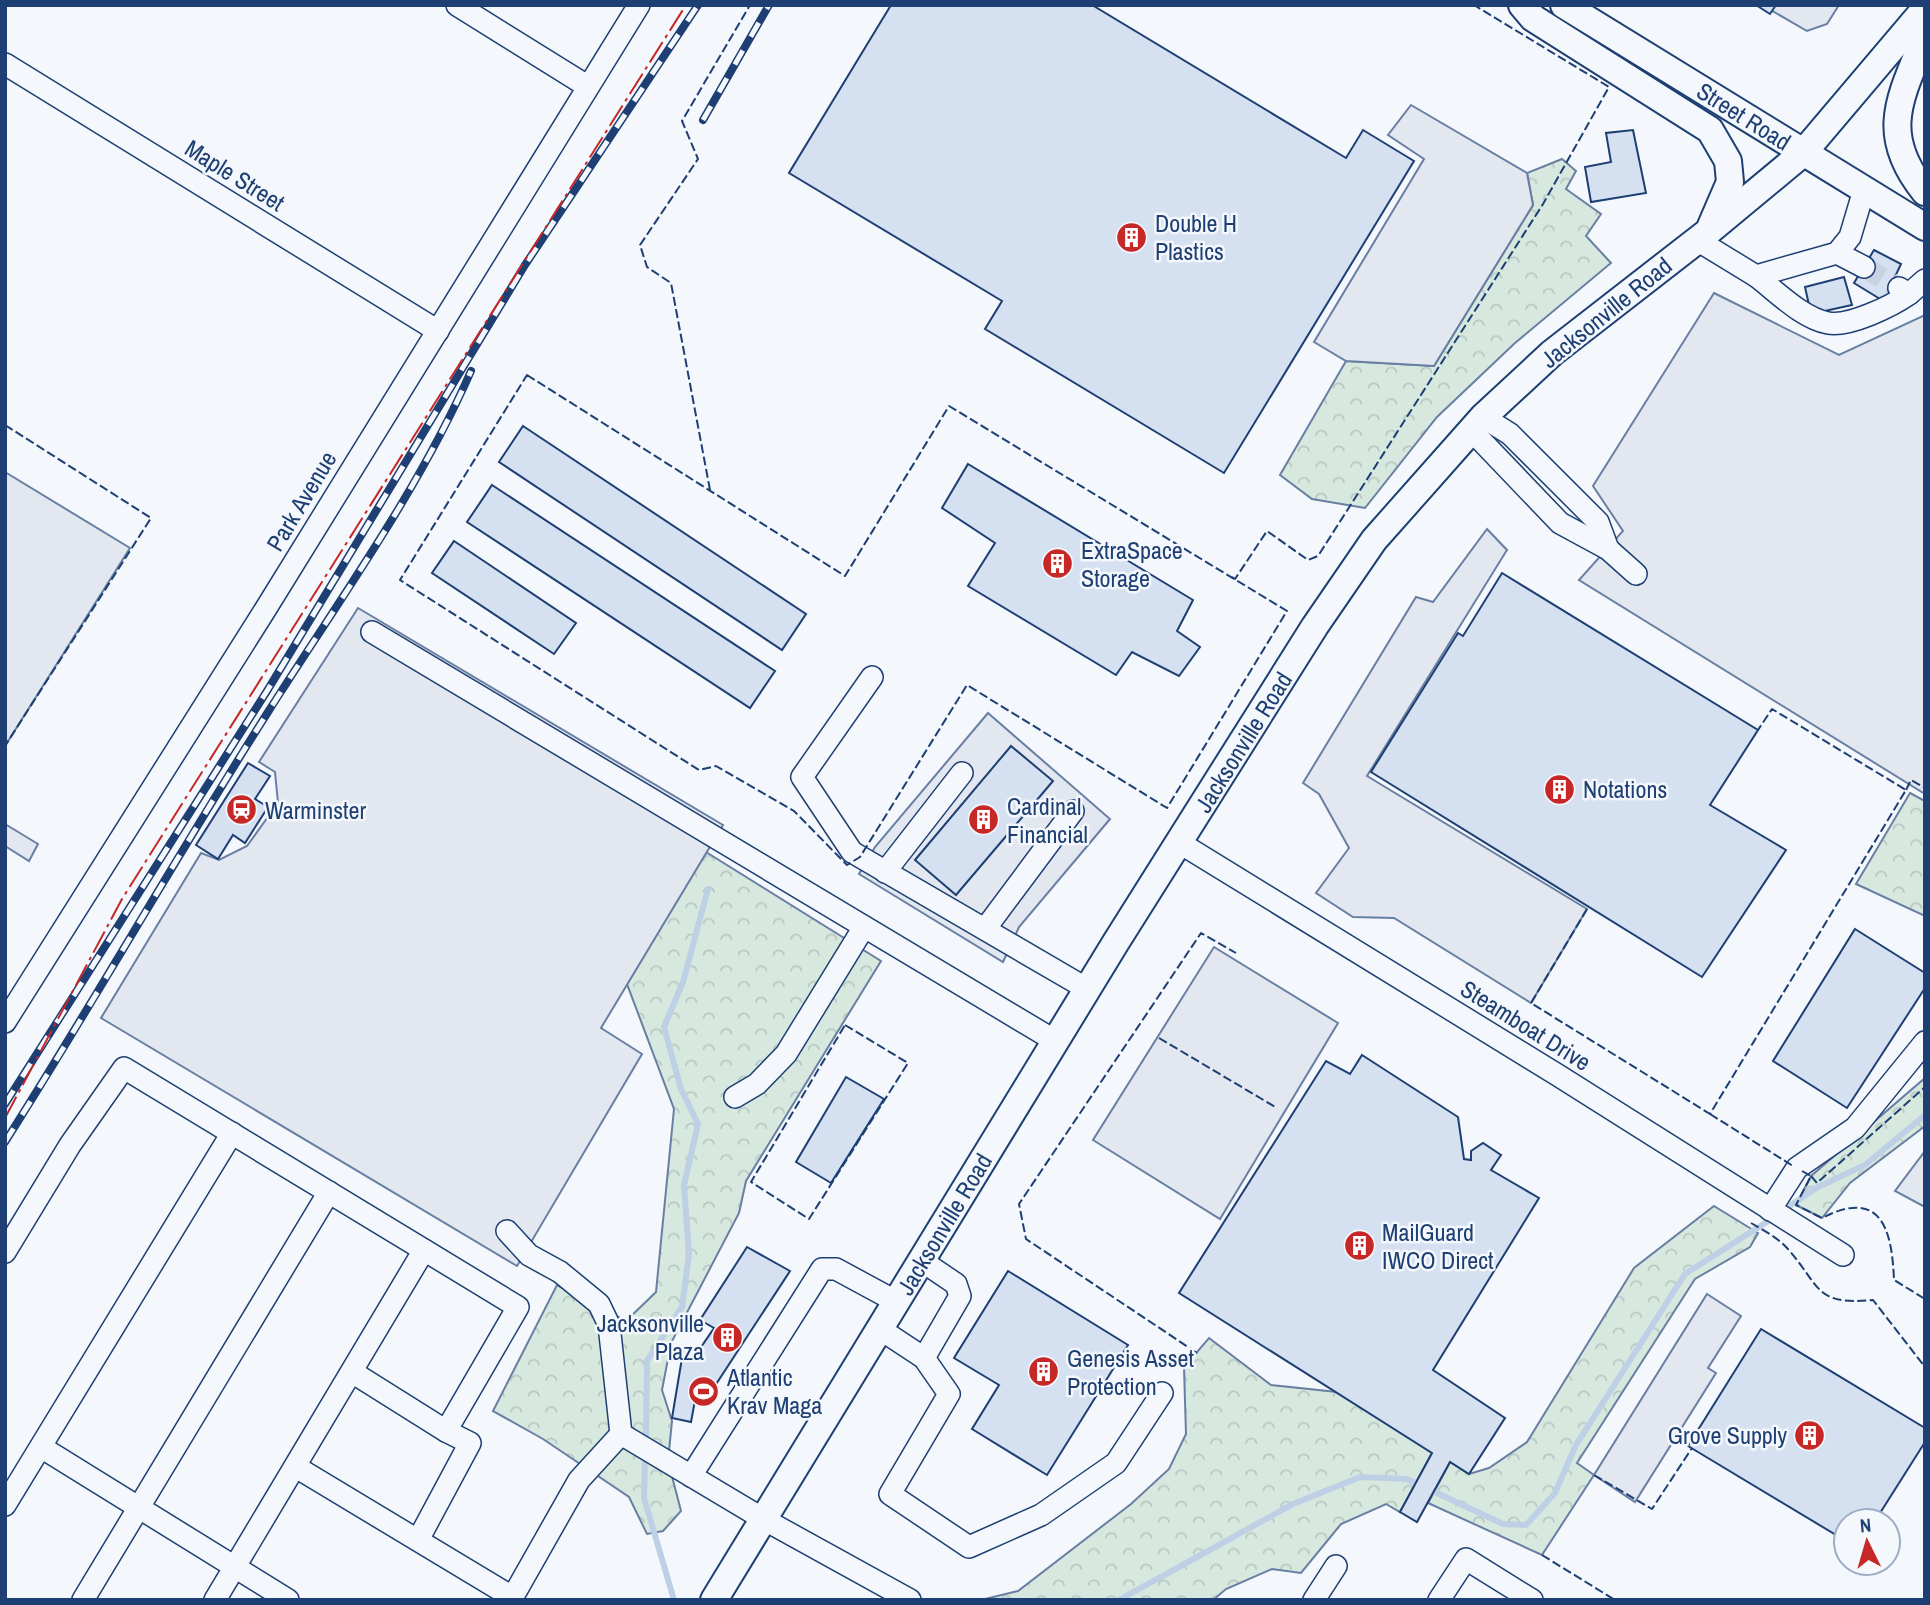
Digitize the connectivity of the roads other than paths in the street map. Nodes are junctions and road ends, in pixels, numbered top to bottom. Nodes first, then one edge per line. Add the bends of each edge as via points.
1 (457, 5) edge
2 (639, 5) edge
3 (1522, 5) edge
4 (1564, 5) edge
5 (1925, 9) edge
6 (1925, 37) edge
7 (5, 64) edge
8 (587, 86) junction
9 (1803, 153) junction
10 (1864, 190) junction
11 (1925, 192) edge
12 (1925, 227) edge
13 (1703, 235) junction
14 (1838, 253) junction
15 (1864, 267) tunnel mouth
16 (1756, 276) junction
17 (1910, 287) edge
18 (438, 331) junction
19 (1478, 424) junction
20 (1636, 574) dead end
21 (372, 632) dead end
22 (872, 677) dead end
23 (962, 773) dead end
24 (1073, 811) dead end
25 (1180, 843) junction
26 (885, 872) junction
27 (864, 927) junction
28 (985, 929) junction
29 (1089, 990) junction
30 (5, 1022) edge
31 (1057, 1042) junction
32 (1925, 1042) edge
33 (735, 1097) dead end
34 (232, 1133) junction
35 (329, 1192) junction
36 (1770, 1210) junction
37 (507, 1231) dead end
38 (424, 1250) junction
39 (5, 1252) edge
40 (1843, 1255) dead end
41 (922, 1261) junction
42 (897, 1302) junction
43 (880, 1329) junction
44 (924, 1358) junction
45 (352, 1372) junction
46 (1162, 1393) dead end
47 (446, 1431) junction
48 (621, 1434) junction
49 (41, 1447) junction
50 (296, 1467) junction
51 (691, 1476) junction
52 (5, 1505) edge
53 (138, 1507) junction
54 (765, 1520) junction
55 (418, 1540) junction
56 (1336, 1566) dead end
57 (236, 1567) junction
58 (512, 1598) edge
59 (83, 1600) edge
60 (215, 1600) edge
61 (288, 1600) edge
62 (714, 1600) edge
63 (910, 1600) edge
64 (1314, 1600) edge
65 (1439, 1600) edge
66 (1532, 1600) edge

1 - 8 street
2 - 8 street, Park Avenue
3 - 13 main road via 1533,18 1710,130 1728,161 1730,182
4 - 9 main road, Street Road
5 - 9 main road, Jacksonville Road
6 - 11 main road via 1898,104 1897,148
7 - 18 street, Maple Street
8 - 18 street, Park Avenue
9 - 10 main road, Street Road
9 - 13 main road, Jacksonville Road
10 - 12 main road, Street Road
10 - 14 street via 1850,237
13 - 16 street
13 - 19 main road, Jacksonville Road via 1582,327
14 - 15 street
14 - 16 street
16 - 17 street via 1810,316 1830,324 1878,312
18 - 30 street, Park Avenue
19 - 20 street via 1560,523 1608,549
19 - 25 main road, Jacksonville Road via 1374,540
21 - 27 street
22 - 26 street via 802,777 852,852
23 - 26 street
24 - 28 street
25 - 29 main road, Jacksonville Road
25 - 36 street, Steamboat Drive
26 - 28 street
27 - 31 street
27 - 33 street via 786,1054 757,1084
28 - 29 street
29 - 31 main road, Jacksonville Road
31 - 41 main road, Jacksonville Road
32 - 36 street via 1855,1128 1797,1168
34 - 35 street
34 - 39 street via 124,1068 70,1144
34 - 49 street
35 - 38 street
35 - 53 street
36 - 40 street, Steamboat Drive
37 - 48 street via 529,1255 560,1272 600,1304 609,1325
38 - 45 street
38 - 47 street via 518,1307
41 - 42 main road, Jacksonville Road
41 - 44 street via 956,1284 960,1296
42 - 43 main road, Jacksonville Road
42 - 51 street via 836,1269 822,1269
43 - 44 street
43 - 54 main road, Jacksonville Road
44 - 46 street via 949,1394 890,1494 969,1547 1041,1515 1116,1463
45 - 47 street
45 - 50 street
47 - 55 street via 470,1443
48 - 51 street
48 - 58 street via 579,1480
49 - 52 street
49 - 53 street
50 - 55 street
50 - 57 street
51 - 54 street
53 - 57 street
53 - 59 street
54 - 62 main road, Jacksonville Road
54 - 63 street
55 - 58 street
56 - 64 street
57 - 60 street
57 - 61 street
65 - 66 street via 1466,1559

